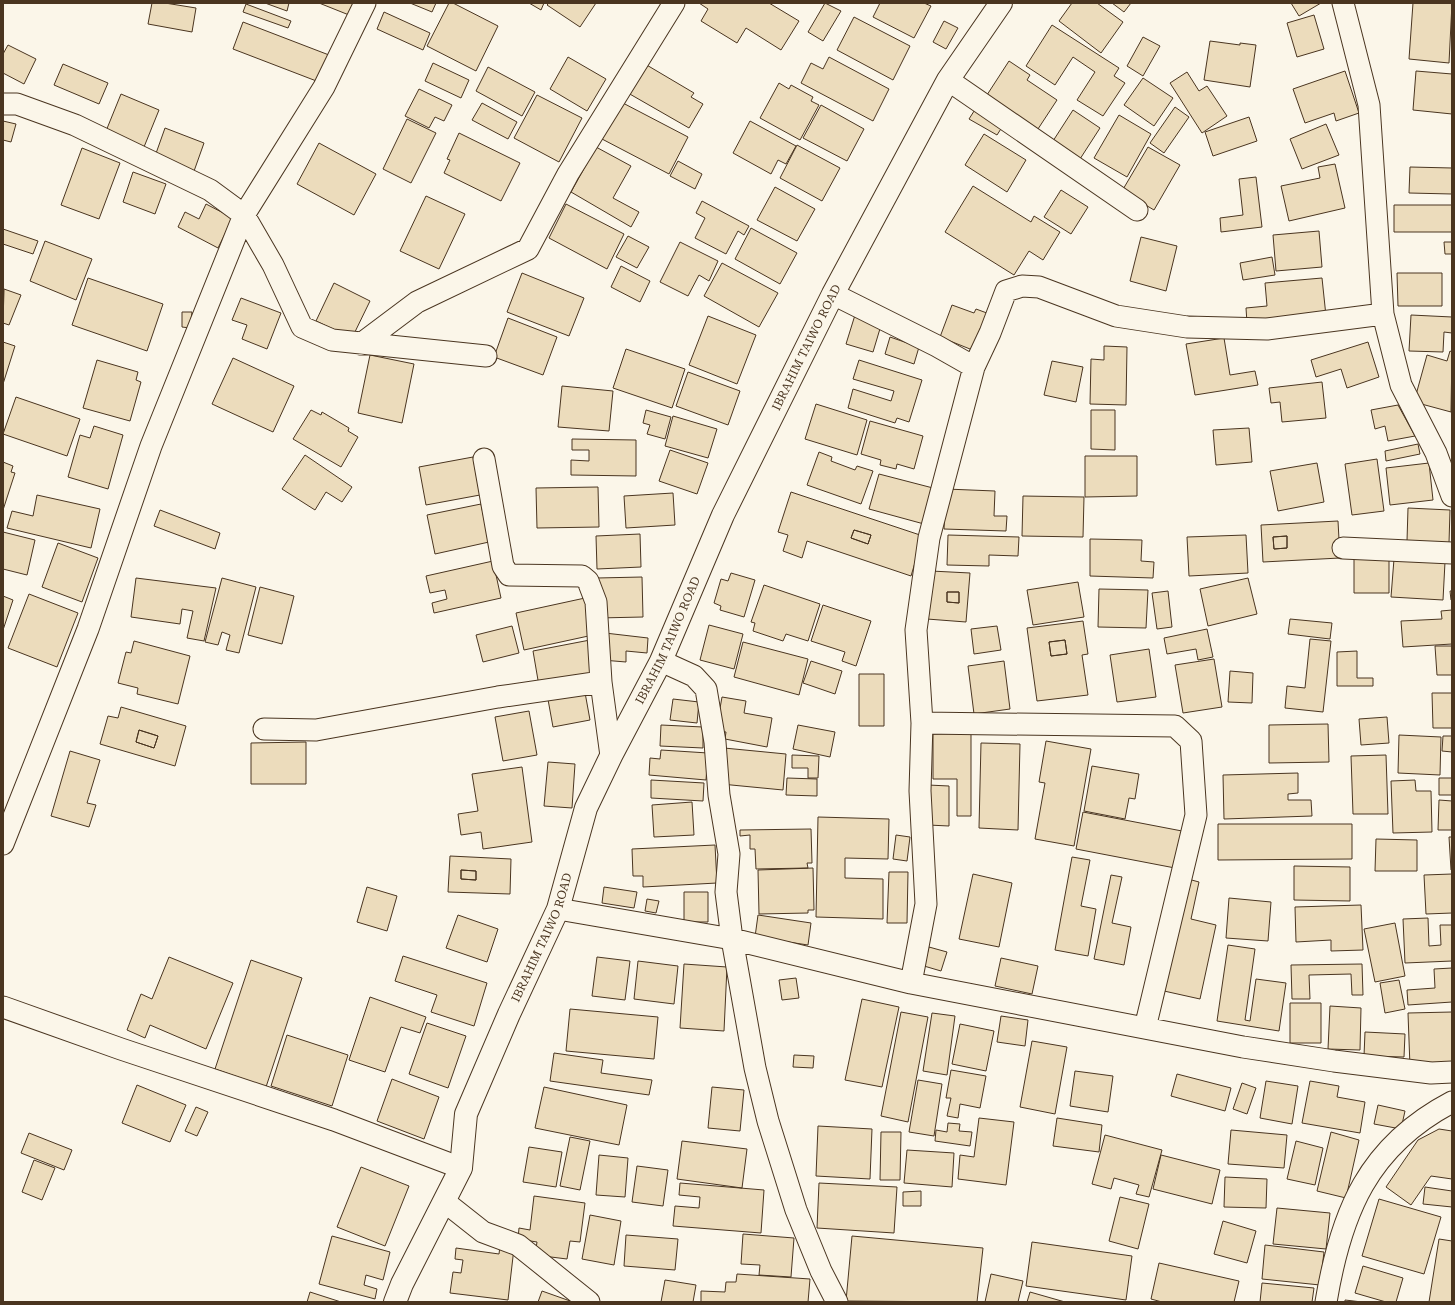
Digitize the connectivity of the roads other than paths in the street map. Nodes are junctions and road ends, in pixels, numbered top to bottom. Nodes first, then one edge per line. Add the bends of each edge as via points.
1 (365, 3) edge
2 (674, 3) edge
3 (1001, 3) edge
4 (1343, 3) edge
5 (948, 80) junction
6 (3, 104) edge
7 (1138, 210) dead end
8 (244, 215) junction
9 (833, 294) junction
10 (1383, 314) junction
11 (361, 344) junction
12 (486, 356) dead end
13 (974, 367) junction
14 (1444, 453) edge
15 (484, 459) dead end
16 (1452, 496) edge
17 (1343, 548) dead end
18 (1452, 553) edge
19 (661, 661) junction
20 (601, 682) junction
21 (922, 723) junction
22 (264, 729) dead end
23 (611, 756) junction
24 (3, 844) edge
25 (558, 909) junction
26 (732, 939) junction
27 (911, 983) junction
28 (3, 1007) edge
29 (1145, 1028) junction
30 (1452, 1072) edge
31 (1452, 1102) edge
32 (461, 1168) junction
33 (445, 1202) junction
34 (395, 1302) edge
35 (589, 1302) edge
36 (837, 1302) edge
37 (1326, 1302) edge

1 - 8 street via 324,87
2 - 11 street via 568,174 528,249 417,302
3 - 5 main road, IBRAHIM TAIWO ROAD
4 - 10 street via 1369,105
5 - 7 street
5 - 9 main road, IBRAHIM TAIWO ROAD
6 - 8 street via 17,104 75,125 210,190
8 - 11 street via 273,265 302,327 332,340
8 - 24 street via 151,446 88,629
9 - 13 street
9 - 19 main road, IBRAHIM TAIWO ROAD via 723,515
10 - 13 street via 1266,329 1187,327 1116,316 1039,287 1022,286 1006,291
10 - 14 street via 1401,385
11 - 12 street
13 - 21 street via 929,538 916,630
14 - 16 street
15 - 20 street via 503,566 509,575 582,576 588,581 596,602
17 - 18 street
19 - 23 main road, IBRAHIM TAIWO ROAD
19 - 26 street via 694,676 706,689 729,854 726,892
20 - 22 street via 316,730
20 - 23 street
21 - 27 street via 920,791 926,904
21 - 29 street via 1175,726 1191,741 1196,815
23 - 25 main road, IBRAHIM TAIWO ROAD via 586,808
25 - 26 street
25 - 32 main road, IBRAHIM TAIWO ROAD via 508,1014 466,1114
26 - 27 street
26 - 36 street via 755,1068 768,1121 796,1210
27 - 29 street
28 - 32 street via 334,1120
29 - 30 street via 1334,1061 1431,1073
31 - 37 street via 1414,1125 1378,1160 1366,1180 1337,1246
32 - 33 main road, IBRAHIM TAIWO ROAD
33 - 34 main road, IBRAHIM TAIWO ROAD
33 - 35 street via 483,1232 518,1245

